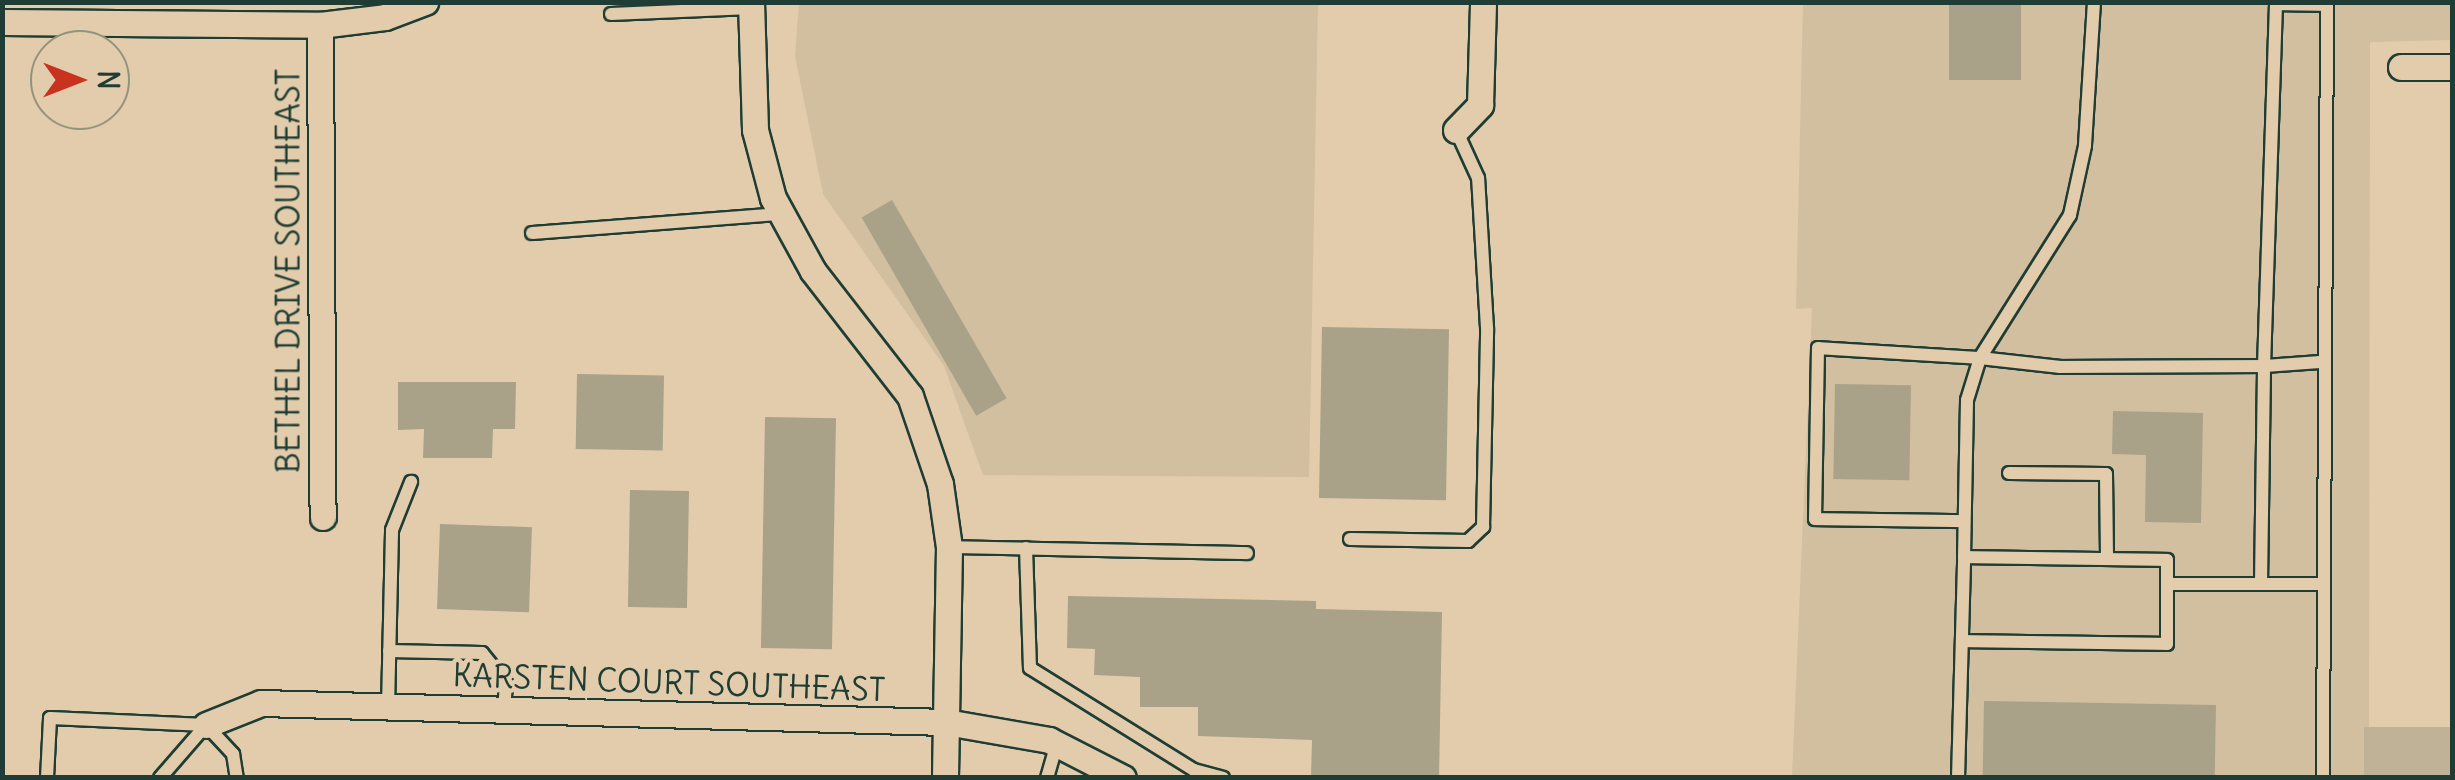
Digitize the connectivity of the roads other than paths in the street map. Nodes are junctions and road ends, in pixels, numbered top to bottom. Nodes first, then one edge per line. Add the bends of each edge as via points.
1 (425, 2) edge
2 (1483, 2) edge
3 (2094, 2) edge
4 (2276, 3) edge
5 (751, 6) edge
6 (611, 14) dead end
7 (2, 22) edge
8 (320, 25) junction
9 (2452, 66) edge
10 (2401, 68) dead end
11 (1456, 130) joint
12 (781, 214) junction
13 (532, 232) dead end
14 (1980, 358) junction
15 (2321, 362) junction
16 (2264, 366) junction
17 (2009, 473) dead end
18 (411, 482) dead end
19 (323, 517) dead end
20 (1964, 521) junction
21 (1350, 539) dead end
22 (949, 546) junction
23 (1026, 548) junction
24 (1247, 553) dead end
25 (1964, 557) junction
26 (2107, 559) junction
27 (2167, 584) junction
28 (2261, 584) junction
29 (2320, 584) junction
30 (1962, 641) junction
31 (389, 651) junction
32 (388, 708) junction
33 (504, 711) junction
34 (946, 722) junction
35 (206, 725) junction
36 (1057, 743) junction
37 (47, 778) edge
38 (160, 778) edge
39 (237, 778) edge
40 (944, 778) edge
41 (1047, 778) edge
42 (1123, 778) edge
43 (1223, 778) edge
44 (1958, 778) edge
45 (2323, 778) edge

1 - 8 street via 385,17
2 - 11 street via 1480,105
3 - 14 lane via 2085,146 2070,215
4 - 15 lane via 2328,5
4 - 16 lane
5 - 6 lane
5 - 12 street via 756,130
7 - 8 street
8 - 19 street, BETHEL DRIVE SOUTHEAST
9 - 10 street
11 - 21 lane via 1478,178 1487,328 1483,527 1468,541
12 - 13 lane
12 - 22 street via 812,271 910,396 936,468
14 - 16 lane via 2060,367
14 - 20 lane via 1968,400
14 - 20 lane via 1818,348 1815,519
15 - 16 lane
15 - 29 lane
16 - 28 lane
17 - 26 lane via 2106,474
18 - 31 lane via 392,530
20 - 25 lane
22 - 23 lane
22 - 34 street
23 - 24 lane
23 - 43 lane via 1030,668 1194,770
25 - 26 lane
25 - 30 lane
26 - 27 lane via 2167,560
27 - 28 lane
27 - 30 lane via 2167,644
28 - 29 lane
29 - 45 lane
30 - 44 lane
31 - 32 lane
31 - 33 lane via 482,653 506,684
32 - 33 street, KARSTEN COURT SOUTHEAST
32 - 35 street, KARSTEN COURT SOUTHEAST via 261,704
33 - 34 street, KARSTEN COURT SOUTHEAST
34 - 36 street, KARSTEN COURT SOUTHEAST
34 - 40 street
35 - 37 lane via 50,718
35 - 38 lane
35 - 39 lane via 233,754
36 - 41 lane
36 - 42 street, KARSTEN COURT SOUTHEAST

